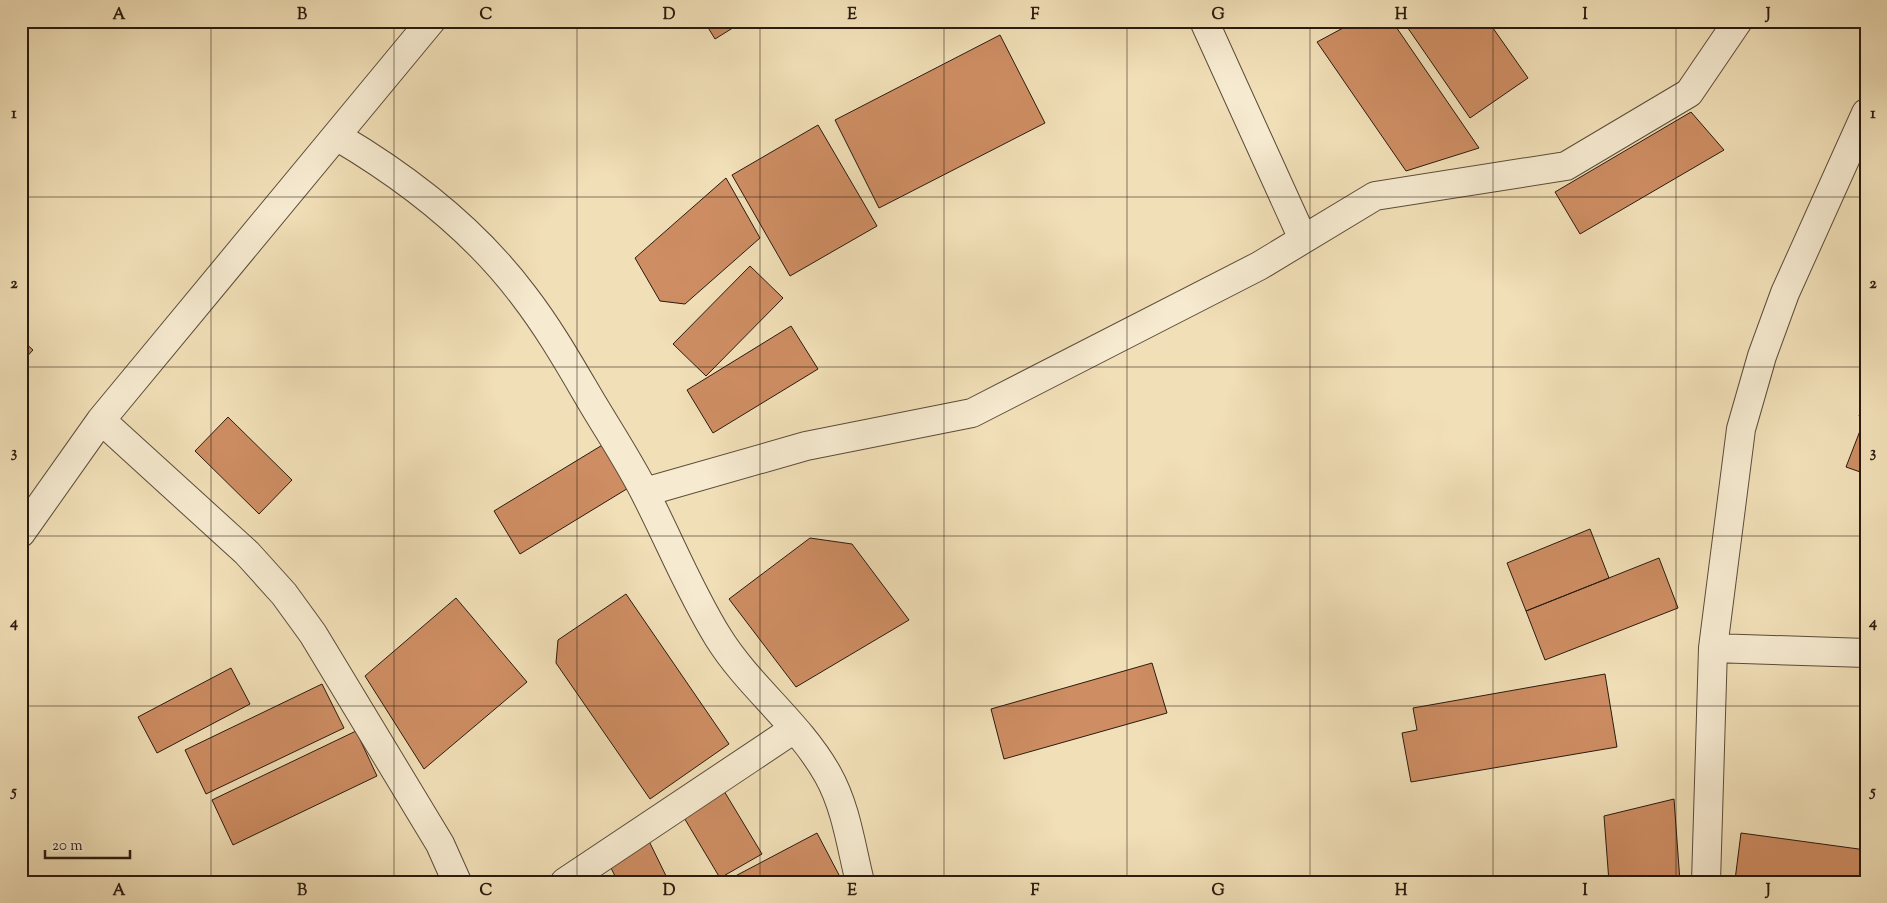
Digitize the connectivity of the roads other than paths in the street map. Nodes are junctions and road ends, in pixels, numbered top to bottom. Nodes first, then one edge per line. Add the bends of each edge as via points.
1 (431, 21) edge
2 (1204, 21) edge
3 (1738, 21) edge
4 (1866, 113) edge
5 (338, 137) junction
6 (1303, 239) junction
7 (101, 420) junction
8 (645, 492) junction
9 (21, 532) edge
10 (1713, 648) junction
11 (1866, 653) edge
12 (794, 729) junction
13 (457, 882) edge
14 (565, 882) edge
15 (860, 882) edge
16 (1706, 882) edge

1 - 5 street
2 - 6 street
3 - 6 street via 1688,93 1566,166 1375,196
4 - 10 street via 1785,292 1759,365 1741,429
5 - 7 street
5 - 8 street via 418,189 485,250 524,296 556,342
6 - 8 street via 1259,266 972,414 806,446
7 - 9 street
7 - 13 street via 247,553 284,594 313,634 440,844
8 - 12 street via 717,636 738,668
10 - 11 street
10 - 16 street
12 - 14 street
12 - 15 street via 828,775 840,803

